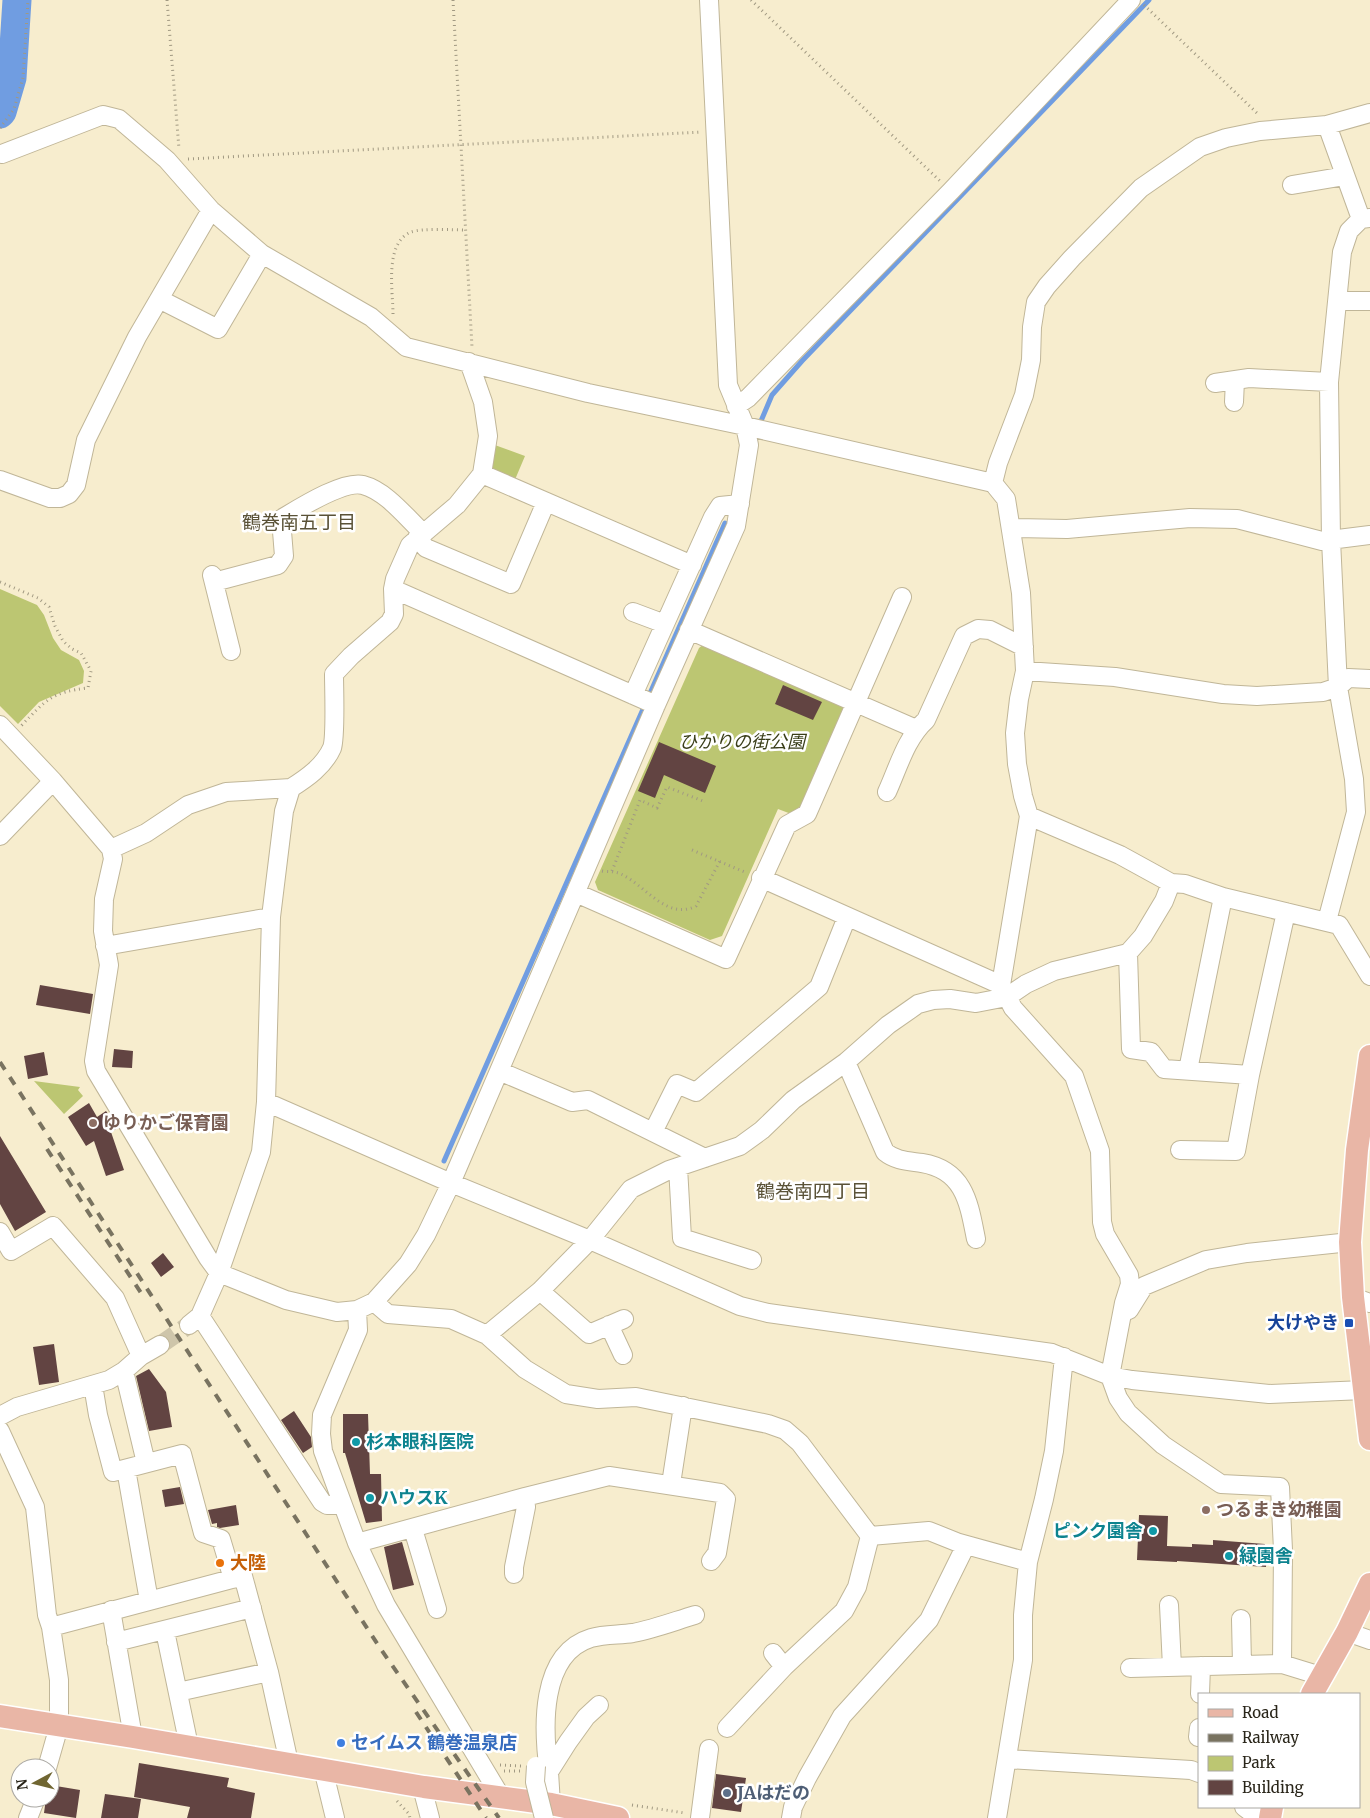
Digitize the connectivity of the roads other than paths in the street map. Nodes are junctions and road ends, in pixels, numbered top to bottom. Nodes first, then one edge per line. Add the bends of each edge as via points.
1 (709, 0) edge
2 (1131, 0) edge
3 (1370, 113) edge
4 (1327, 125) junction
5 (1, 156) edge
6 (1345, 176) junction
7 (1292, 185) dead end
8 (211, 210) junction
9 (1365, 219) edge
10 (262, 254) junction
11 (159, 299) junction
12 (1338, 301) junction
13 (1370, 301) edge
14 (469, 362) junction
15 (1235, 380) junction
16 (1329, 382) junction
17 (1215, 383) dead end
18 (1234, 402) dead end
19 (736, 406) junction
20 (745, 426) junction
21 (482, 474) junction
22 (0, 480) edge
23 (993, 483) junction
24 (546, 502) junction
25 (740, 504) junction
26 (1012, 528) junction
27 (1370, 535) edge
28 (420, 536) junction
29 (1331, 540) junction
30 (692, 565) junction
31 (393, 589) junction
32 (902, 597) dead end
33 (633, 612) dead end
34 (665, 624) junction
35 (689, 630) junction
36 (1024, 647) junction
37 (231, 651) dead end
38 (1025, 671) junction
39 (1370, 678) edge
40 (1338, 686) junction
41 (633, 695) junction
42 (856, 702) junction
43 (656, 704) junction
44 (0, 726) edge
45 (916, 728) junction
46 (53, 781) junction
47 (291, 788) junction
48 (888, 792) dead end
49 (1029, 816) junction
50 (0, 836) edge
51 (111, 849) junction
52 (762, 878) junction
53 (1171, 883) junction
54 (576, 893) junction
55 (1223, 897) junction
56 (1286, 912) junction
57 (271, 917) junction
58 (847, 917) junction
59 (1327, 921) junction
60 (105, 946) junction
61 (1128, 954) junction
62 (1370, 976) edge
63 (1004, 991) junction
64 (846, 1062) junction
65 (1369, 1062) edge
66 (1188, 1070) junction
67 (499, 1071) junction
68 (1250, 1074) junction
69 (266, 1102) junction
70 (653, 1132) junction
71 (1180, 1150) dead end
72 (1364, 1150) edge
73 (705, 1158) junction
74 (678, 1167) junction
75 (450, 1183) junction
76 (0, 1232) edge
77 (590, 1240) junction
78 (976, 1240) dead end
79 (1350, 1242) junction
80 (752, 1260) dead end
81 (219, 1273) junction
82 (540, 1292) junction
83 (1361, 1300) edge
84 (374, 1302) junction
85 (357, 1310) junction
86 (1120, 1324) junction
87 (487, 1335) junction
88 (160, 1345) tunnel mouth
89 (623, 1355) dead end
90 (141, 1356) junction
91 (1064, 1357) junction
92 (124, 1371) junction
93 (1110, 1376) junction
94 (93, 1385) junction
95 (1364, 1390) junction
96 (683, 1406) junction
97 (0, 1416) edge
98 (0, 1432) edge
99 (1370, 1439) edge
100 (146, 1463) junction
101 (126, 1469) junction
102 (671, 1484) junction
103 (525, 1497) junction
104 (342, 1505) junction
105 (413, 1529) junction
106 (870, 1536) junction
107 (357, 1543) junction
108 (966, 1545) junction
109 (710, 1561) dead end
110 (1028, 1562) junction
111 (514, 1574) dead end
112 (233, 1579) junction
113 (1370, 1584) edge
114 (148, 1601) junction
115 (1169, 1604) dead end
116 (252, 1608) junction
117 (437, 1609) dead end
118 (111, 1610) junction
119 (695, 1615) dead end
120 (1241, 1619) dead end
121 (51, 1627) junction
122 (165, 1631) junction
123 (1347, 1632) junction
124 (1370, 1640) edge
125 (116, 1642) junction
126 (773, 1653) dead end
127 (1282, 1664) junction
128 (1242, 1665) junction
129 (1201, 1666) junction
130 (784, 1667) junction
131 (1172, 1667) junction
132 (1130, 1668) dead end
133 (269, 1672) junction
134 (1317, 1685) edge
135 (178, 1692) junction
136 (1200, 1693) edge
137 (599, 1704) dead end
138 (0, 1716) edge
139 (59, 1726) junction
140 (727, 1728) dead end
141 (133, 1737) junction
142 (189, 1746) junction
143 (709, 1749) dead end
144 (49, 1758) edge
145 (1006, 1759) junction
146 (289, 1763) junction
147 (323, 1768) junction
148 (540, 1770) junction
149 (1198, 1773) edge
150 (424, 1787) junction
151 (501, 1797) junction
152 (1245, 1808) edge
153 (547, 1811) edge
154 (335, 1818) edge
155 (430, 1818) edge
156 (618, 1818) edge
157 (700, 1818) edge
158 (791, 1818) edge
159 (996, 1818) edge
160 (1259, 1818) edge

1 - 19 street via 728,385
2 - 19 street via 950,191 748,398
3 - 4 street
4 - 6 street
4 - 23 street via 1269,130 1226,138 1200,147 1141,188 1047,286 1036,302 1024,395
5 - 8 street via 103,115 119,119 173,160
6 - 7 street
6 - 9 street
8 - 10 street
8 - 11 street
9 - 12 street via 1348,231 1342,252
10 - 11 street via 218,329
10 - 14 street via 371,317 406,347
11 - 22 street via 86,440 76,485 69,494 50,498
12 - 13 street
12 - 16 street
14 - 20 street via 588,393
14 - 21 street via 483,402 488,436
15 - 16 street
15 - 17 street
15 - 18 street
16 - 29 street
19 - 20 street
20 - 23 street
20 - 25 street via 749,444
21 - 24 street
21 - 28 street via 457,505
23 - 26 street via 1006,498
24 - 28 street via 511,584 426,548
24 - 30 street
25 - 30 street via 720,506
25 - 35 street via 736,526
26 - 29 street via 1067,529 1190,518 1237,519 1322,541
26 - 36 street
27 - 29 street
28 - 31 street via 410,545
28 - 37 street via 387,499 361,485 351,485 314,499 281,519 284,556 278,566 213,578
29 - 40 street
30 - 34 street
31 - 41 street
31 - 47 street via 394,614 390,622 334,674 333,746 308,778
32 - 42 street
33 - 34 street
34 - 41 street
35 - 42 street
35 - 43 street
36 - 38 street
36 - 45 street via 990,630 978,629 964,636 926,720
38 - 40 street via 1115,677 1223,694 1257,696 1323,692
38 - 49 street via 1015,733 1017,764
39 - 40 street via 1348,678
40 - 59 street via 1354,779 1356,812
41 - 43 street
42 - 45 street
42 - 52 street via 807,814 787,825
43 - 54 street
44 - 46 street
45 - 48 street
46 - 50 street
46 - 51 street
47 - 51 street via 226,792 188,805 146,833
47 - 57 street via 284,811
49 - 53 street via 1120,855
49 - 63 street
51 - 60 street via 113,859 104,899
52 - 54 street via 726,959
52 - 58 street
53 - 55 street via 1185,884
53 - 61 street via 1143,936
54 - 67 street
55 - 56 street
55 - 66 street
56 - 59 street
56 - 68 street
57 - 60 street
57 - 69 street
58 - 63 street
58 - 70 street via 819,988 696,1092 676,1084
59 - 62 street via 1339,925
60 - 81 street via 109,964 94,1061 96,1071
61 - 63 street via 1054,971
61 - 66 street via 1131,1049 1151,1052 1164,1069
63 - 64 street via 976,1003 950,999 918,1004
63 - 86 street via 1013,1008 1074,1076 1100,1151 1105,1234 1129,1275 1130,1284
64 - 73 street via 793,1100 740,1146
64 - 78 street via 885,1152 893,1158 932,1165 949,1173 969,1204
65 - 72 main road
66 - 68 street
67 - 70 street via 572,1102 588,1100
67 - 75 street
68 - 71 street via 1236,1151
69 - 75 street
69 - 81 street via 261,1152
70 - 73 street
72 - 79 main road
73 - 74 street
74 - 77 street via 631,1189
74 - 80 street via 682,1238
75 - 77 street
75 - 84 street via 426,1235 408,1264
76 - 90 street via 11,1251 54,1226 115,1298
77 - 82 street
77 - 91 street via 740,1306
79 - 83 main road
79 - 86 street via 1206,1260 1144,1286
81 - 85 street via 313,1308 337,1312
81 - 104 street via 195,1321 322,1502
82 - 87 street
82 - 89 street via 589,1334 616,1322
83 - 95 main road
84 - 85 street
84 - 87 street via 388,1314 451,1318
85 - 104 street via 358,1330 322,1415 323,1450
86 - 93 street
87 - 96 street via 525,1369 566,1394 598,1400 636,1397
88 - 90 street
90 - 92 street
91 - 93 street
91 - 110 street via 1054,1451
92 - 94 street
92 - 100 street
93 - 95 street via 1269,1394
93 - 127 street via 1118,1398 1128,1412 1163,1445 1221,1484 1280,1487
94 - 97 street via 17,1407
94 - 101 street via 113,1472
95 - 99 main road
96 - 102 street
96 - 106 street via 785,1430 800,1442
98 - 121 street via 35,1507
100 - 101 street
100 - 112 street via 182,1454 203,1534 221,1539
101 - 114 street
102 - 103 street via 609,1476
102 - 109 street via 720,1493 726,1499 717,1553
103 - 105 street
103 - 111 street
104 - 107 street
105 - 107 street
105 - 117 street
106 - 108 street via 929,1531
106 - 130 street via 857,1587 844,1611
107 - 151 street via 386,1605
108 - 110 street
108 - 158 street via 929,1620 842,1716 807,1778
110 - 145 street via 1022,1660
112 - 114 street
112 - 116 street via 243,1576
113 - 123 main road
114 - 118 street
115 - 131 street
116 - 122 street
116 - 133 street
118 - 121 street
118 - 125 street
119 - 148 street via 634,1633 591,1638 567,1654 550,1686
120 - 128 street
121 - 139 street via 59,1680
122 - 125 street
122 - 135 street
123 - 124 street
123 - 134 main road
125 - 141 street
126 - 130 street
127 - 128 street
127 - 134 street
128 - 129 street
129 - 131 street
129 - 136 street
130 - 140 street
131 - 132 street
133 - 135 street
133 - 146 street
135 - 142 street
137 - 148 street
138 - 139 main road
139 - 141 main road
139 - 144 street
141 - 142 main road
142 - 146 main road
143 - 157 street
145 - 149 street
145 - 159 street
146 - 147 main road
147 - 150 main road
147 - 154 street
148 - 153 street, bridge via 535,1782
150 - 151 main road
150 - 155 street
151 - 153 main road
152 - 160 street
153 - 156 main road

